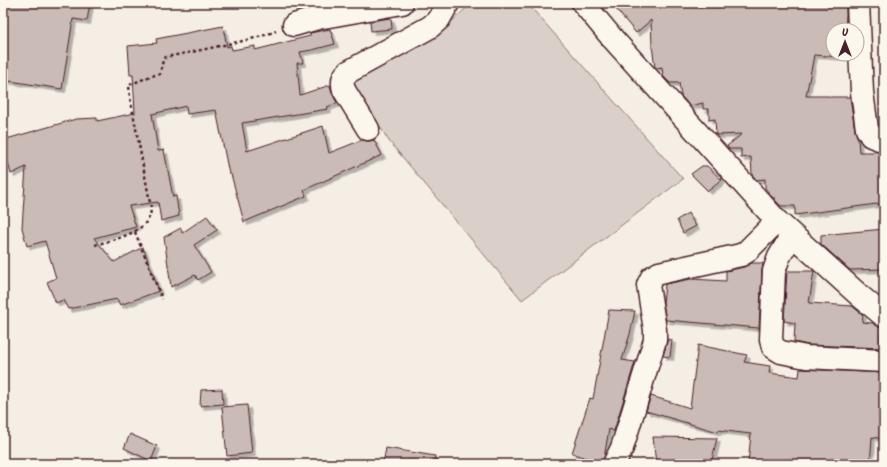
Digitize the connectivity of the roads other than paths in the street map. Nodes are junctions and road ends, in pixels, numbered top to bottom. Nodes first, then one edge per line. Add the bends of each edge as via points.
1 (402, 3) edge
2 (448, 3) edge
3 (582, 3) edge
4 (858, 3) edge
5 (294, 25) road end
6 (368, 129) dead end
7 (884, 140) edge
8 (784, 228) junction
9 (884, 316) edge
10 (884, 361) edge
11 (615, 462) dead end

1 - 5 street via 318,18
2 - 6 street via 439,19 430,27 345,75 344,90
3 - 8 street
4 - 7 street via 862,92 867,129 871,136
8 - 9 street
8 - 10 street via 774,271 773,347 781,352 806,357
8 - 11 street via 740,255 659,273 652,277 648,285 655,340 622,448

